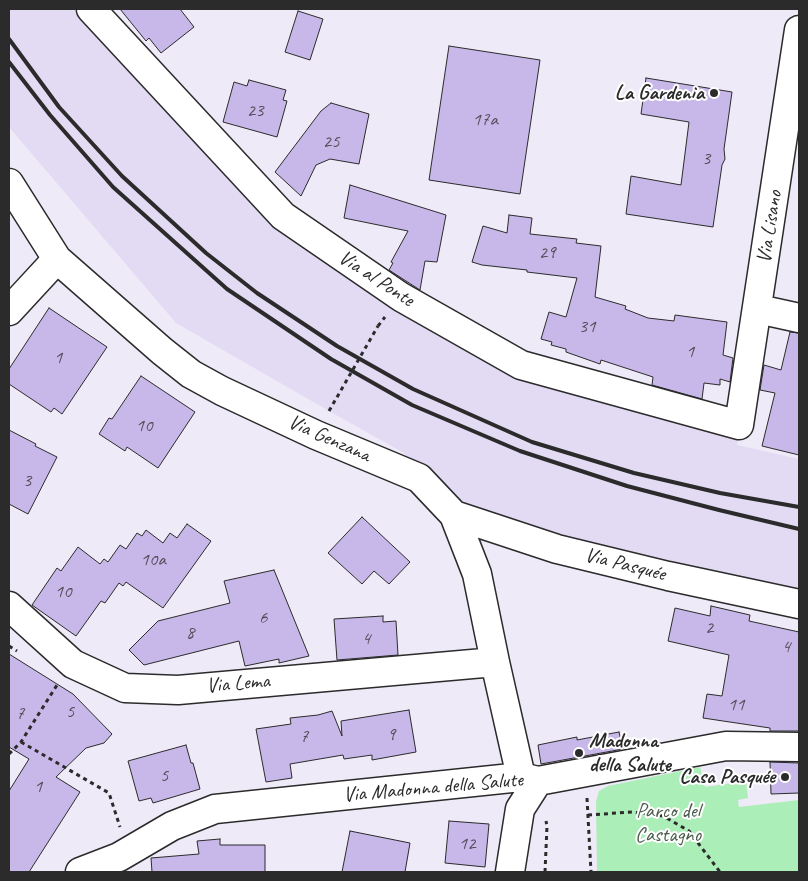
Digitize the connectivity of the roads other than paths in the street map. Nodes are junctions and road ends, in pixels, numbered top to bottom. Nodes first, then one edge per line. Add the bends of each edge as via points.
1 (92, 9) edge
2 (799, 30) edge
3 (9, 183) edge
4 (58, 259) junction
5 (758, 309) junction
6 (9, 311) edge
7 (799, 318) edge
8 (739, 425) joint
9 (454, 515) junction
10 (799, 604) edge
11 (9, 606) edge
12 (495, 662) junction
13 (799, 747) edge
14 (530, 779) junction
15 (80, 872) edge
16 (510, 872) edge

1 - 8 street, Via al Ponte via 283,216 401,297 521,365
2 - 5 street, Via Lisano
3 - 4 street, Via Genzana
4 - 6 street
4 - 9 street, Via Genzana via 191,374 316,434 420,478
5 - 7 street
5 - 8 street, Via Lisano
9 - 10 street, Via Pasquée via 557,548
9 - 12 street, Via Genzana via 477,574
11 - 12 street, Via Lema via 73,664 125,688 178,690
12 - 14 street, Via Genzana
13 - 14 street, Via Madonna della Salute via 726,746
14 - 15 street, Via Madonna della Salute via 215,809 172,826 119,857
14 - 16 street via 520,809

